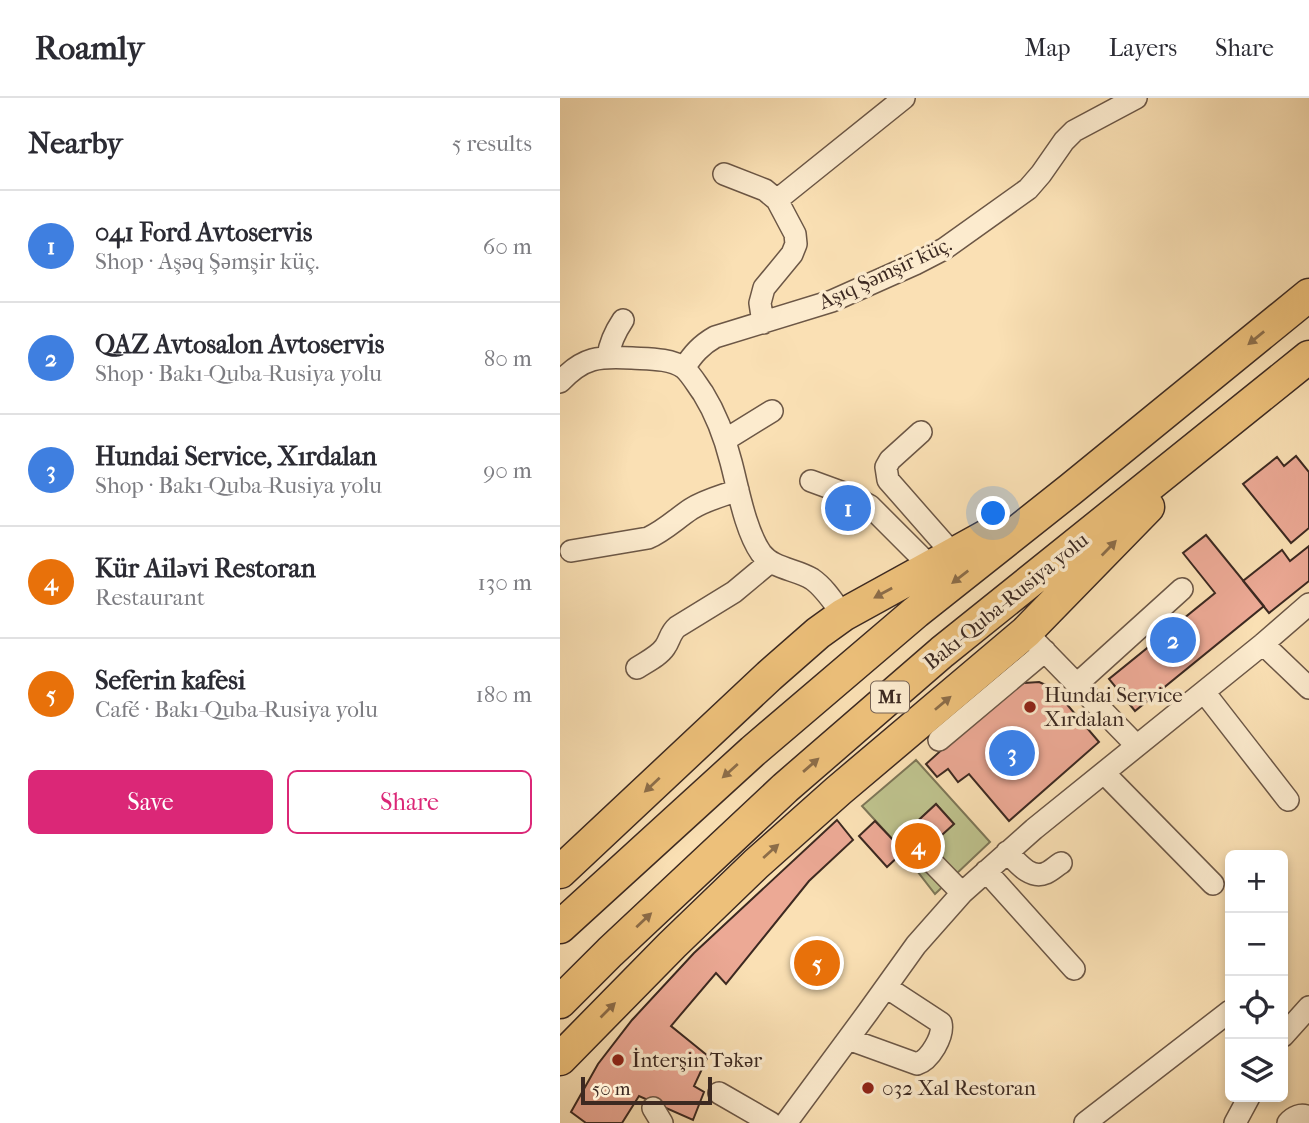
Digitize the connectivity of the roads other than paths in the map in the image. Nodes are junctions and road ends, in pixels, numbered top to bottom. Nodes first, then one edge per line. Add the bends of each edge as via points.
1 (904, 98) edge
2 (1136, 98) edge
3 (724, 174) dead end
4 (778, 200) junction
5 (1309, 295) edge
6 (623, 320) dead end
7 (763, 323) junction
8 (608, 356) junction
9 (1309, 357) edge
10 (684, 368) junction
11 (560, 382) edge
12 (772, 411) dead end
13 (1238, 414) junction
14 (921, 432) dead end
15 (725, 440) junction
16 (811, 481) dead end
17 (1071, 489) junction
18 (738, 490) junction
19 (570, 551) dead end
20 (942, 560) junction
21 (771, 562) junction
22 (1182, 589) dead end
23 (1309, 604) edge
24 (843, 615) junction
25 (1035, 642) junction
26 (1263, 644) junction
27 (637, 668) dead end
28 (1077, 684) junction
29 (1309, 688) edge
30 (1204, 692) junction
31 (939, 740) dead end
32 (1136, 745) junction
33 (1104, 773) junction
34 (1288, 800) dead end
35 (1007, 852) junction
36 (929, 859) dead end
37 (1061, 863) dead end
38 (986, 871) junction
39 (560, 872) edge
40 (1213, 884) dead end
41 (962, 893) junction
42 (560, 927) edge
43 (1074, 968) dead end
44 (886, 987) junction
45 (560, 1002) edge
46 (1309, 1007) edge
47 (1225, 1015) edge
48 (1288, 1026) edge
49 (848, 1039) junction
50 (560, 1059) edge
51 (719, 1093) dead end
52 (1246, 1102) edge
53 (1309, 1117) edge
54 (771, 1123) edge
55 (786, 1123) edge
56 (1085, 1123) edge
57 (1235, 1123) edge
58 (1288, 1123) edge

1 - 4 street
2 - 7 street, Aşıq Şəmşir küç. via 1074,131 1028,189 944,249 832,301
3 - 4 street
4 - 7 street via 796,243 764,288 760,303
5 -> 17 highway, M1
6 - 8 street
7 - 10 street, Aşıq Şəmşir küç. via 715,337 694,353
8 - 10 street via 672,362
8 - 11 street via 585,361
9 - 13 highway, Bakı-Quba-Rusiya yolu / M1
10 - 15 street via 706,399
12 - 15 street
25 -> 13 highway
45 -> 13 highway, Bakı-Quba-Rusiya yolu / M1 via 785,788 942,652
14 - 20 street via 890,460 888,480
15 - 18 street
16 - 20 street via 862,501
17 - 20 highway
17 -> 42 highway, M1 via 763,742
18 - 19 street via 690,510 648,538
18 - 21 street via 754,541
20 -> 24 highway
21 - 24 street via 813,580
21 - 27 street via 734,592 677,627 666,646
22 - 28 street
23 - 26 street
24 -> 39 highway via 769,676
25 - 28 street
25 - 31 street
50 -> 25 highway via 756,864 838,791
26 - 29 street
26 - 30 street
28 - 32 street
30 - 32 street
30 - 34 street
32 - 33 street
33 - 35 street
33 - 40 street
35 - 37 street via 1037,875
35 - 38 street
36 - 41 street
38 - 41 street
38 - 43 street
41 - 44 street
44 - 49 street
44 - 49 street via 942,1023 943,1031 931,1053 917,1064
46 - 48 street
47 - 56 street
49 - 55 street
51 - 54 street
52 - 57 street
53 - 58 street via 1296,1116

